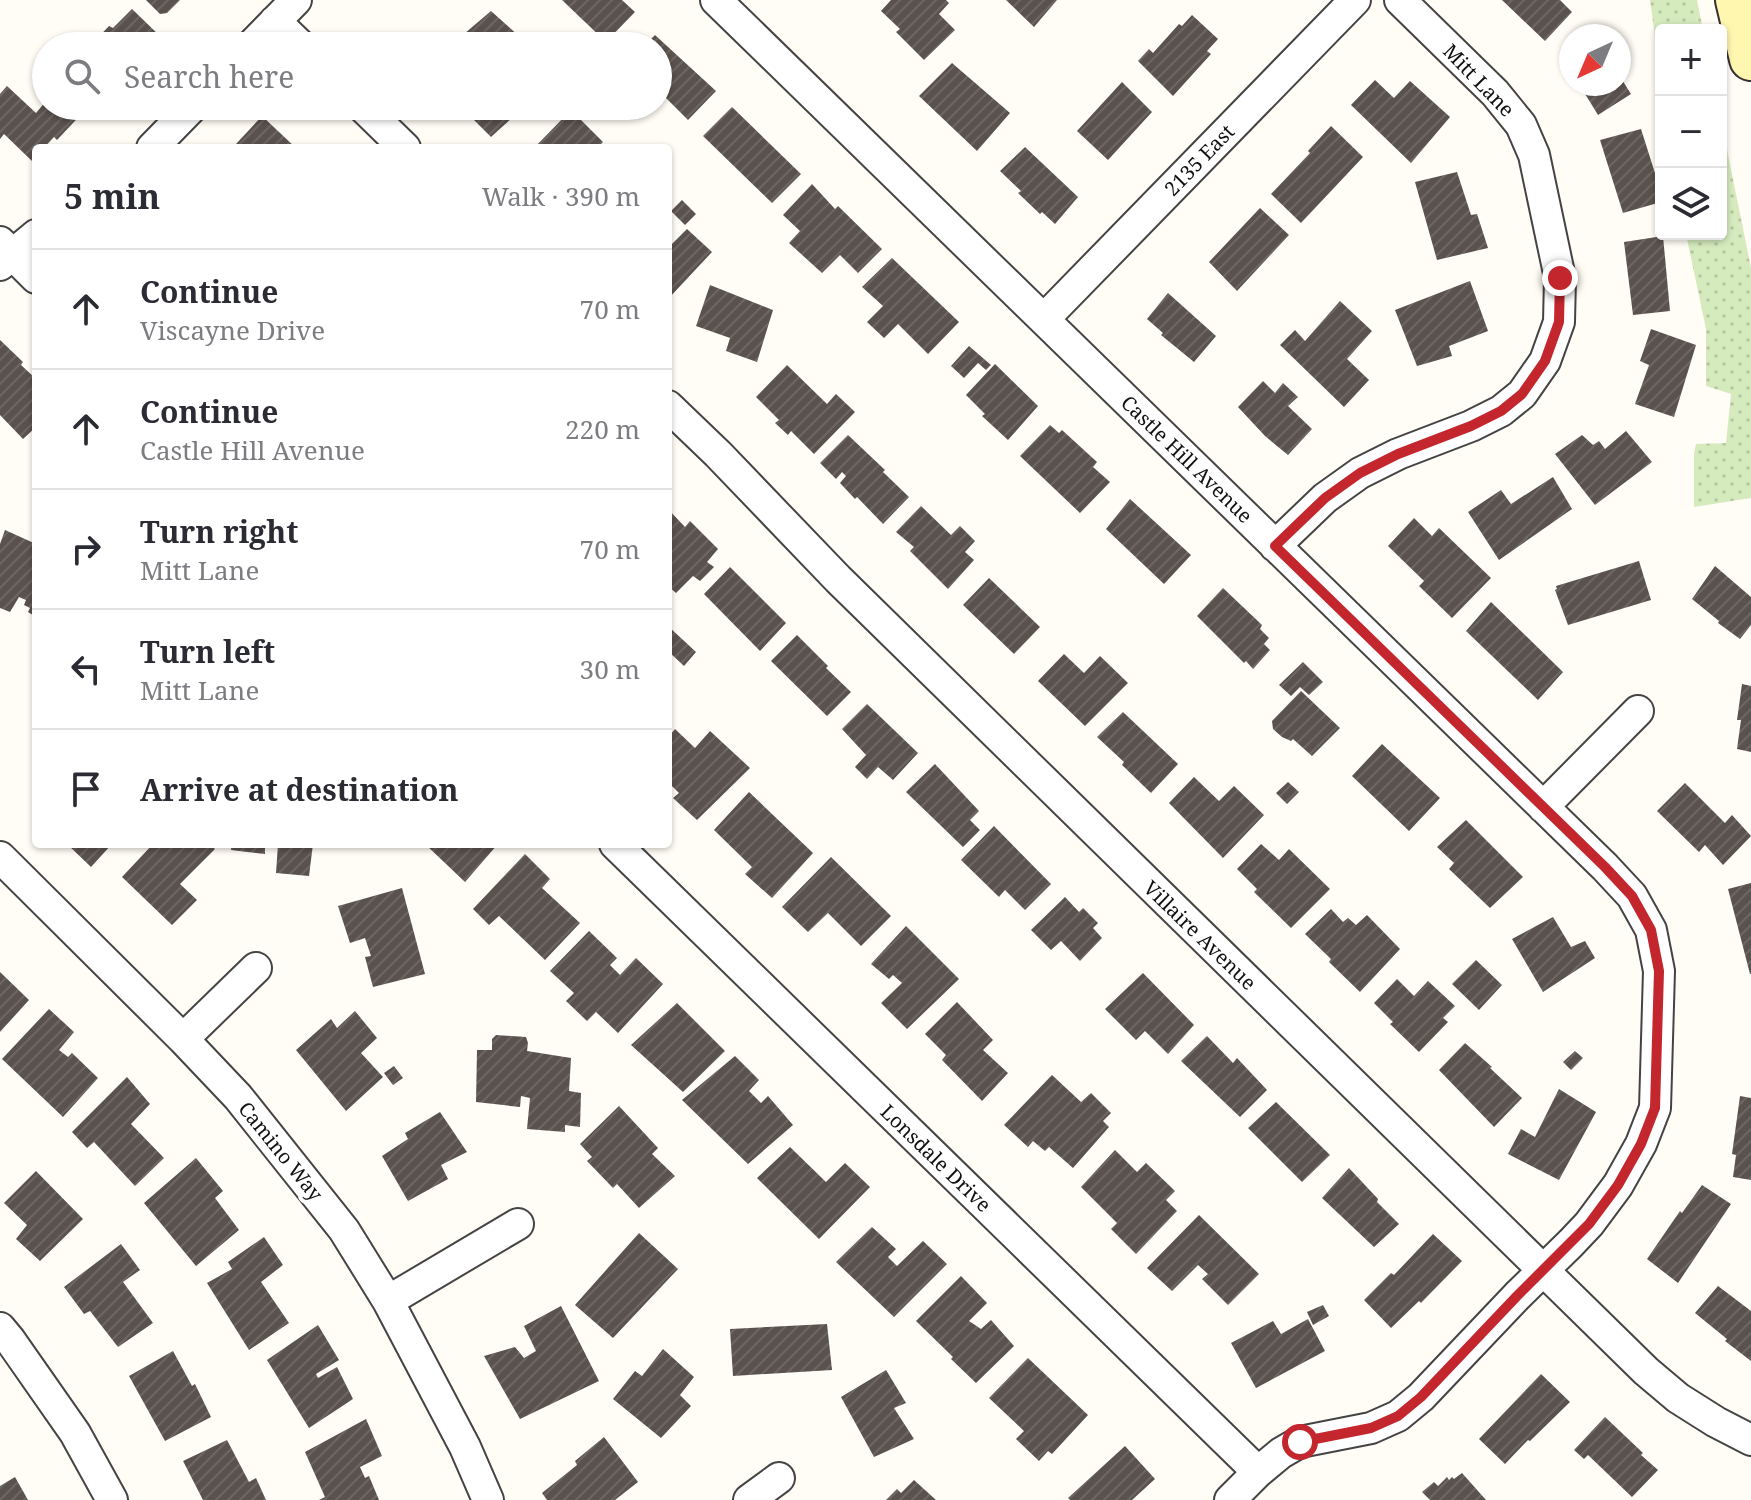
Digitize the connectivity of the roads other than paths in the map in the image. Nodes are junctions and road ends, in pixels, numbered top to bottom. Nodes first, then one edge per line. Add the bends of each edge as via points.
1 (716, 0) edge
2 (1355, 0) edge
3 (1400, 0) edge
4 (1737, 0) edge
5 (286, 11) edge
6 (265, 32) edge
7 (295, 32) edge
8 (1751, 59) edge
9 (179, 120) edge
10 (376, 120) edge
11 (156, 144) edge
12 (401, 144) edge
13 (32, 237) edge
14 (5, 254) edge
15 (32, 275) edge
16 (1044, 319) junction
17 (672, 410) edge
18 (1275, 546) junction
19 (1638, 711) dead end
20 (1543, 807) junction
21 (619, 848) edge
22 (0, 857) edge
23 (256, 968) dead end
24 (183, 1039) junction
25 (518, 1224) dead end
26 (1542, 1270) junction
27 (388, 1301) junction
28 (0, 1328) edge
29 (1751, 1440) edge
30 (1258, 1472) junction
31 (779, 1478) dead end
32 (112, 1500) edge
33 (488, 1500) edge
34 (749, 1500) edge
35 (1230, 1500) edge

1 - 16 street, Castle Hill Avenue
2 - 16 street, 2135 East
3 - 18 street, Mitt Lane via 1521,125 1534,155 1560,278 1559,322 1545,361 1522,394 1501,411 1360,473
4 - 8 main road
5 - 6 street
5 - 7 street
9 - 11 street
10 - 12 street
13 - 14 street
14 - 15 street
16 - 18 street, Castle Hill Avenue
17 - 26 street, Villaire Avenue
18 - 20 street, Castle Hill Avenue
19 - 20 street
20 - 26 street, Castle Hill Avenue via 1632,896 1651,930 1659,971 1655,1108 1646,1132 1618,1185 1589,1224
21 - 30 street, Lonsdale Drive
22 - 24 street, Camino Way
23 - 24 street
24 - 27 street, Camino Way via 295,1167 344,1230
25 - 27 street
26 - 29 street, Villaire Avenue via 1678,1398
26 - 30 street, Castle Hill Avenue via 1398,1416 1371,1428 1300,1442
27 - 33 street, Camino Way
28 - 32 street via 75,1433
30 - 35 street, Castle Hill Avenue
31 - 34 street

